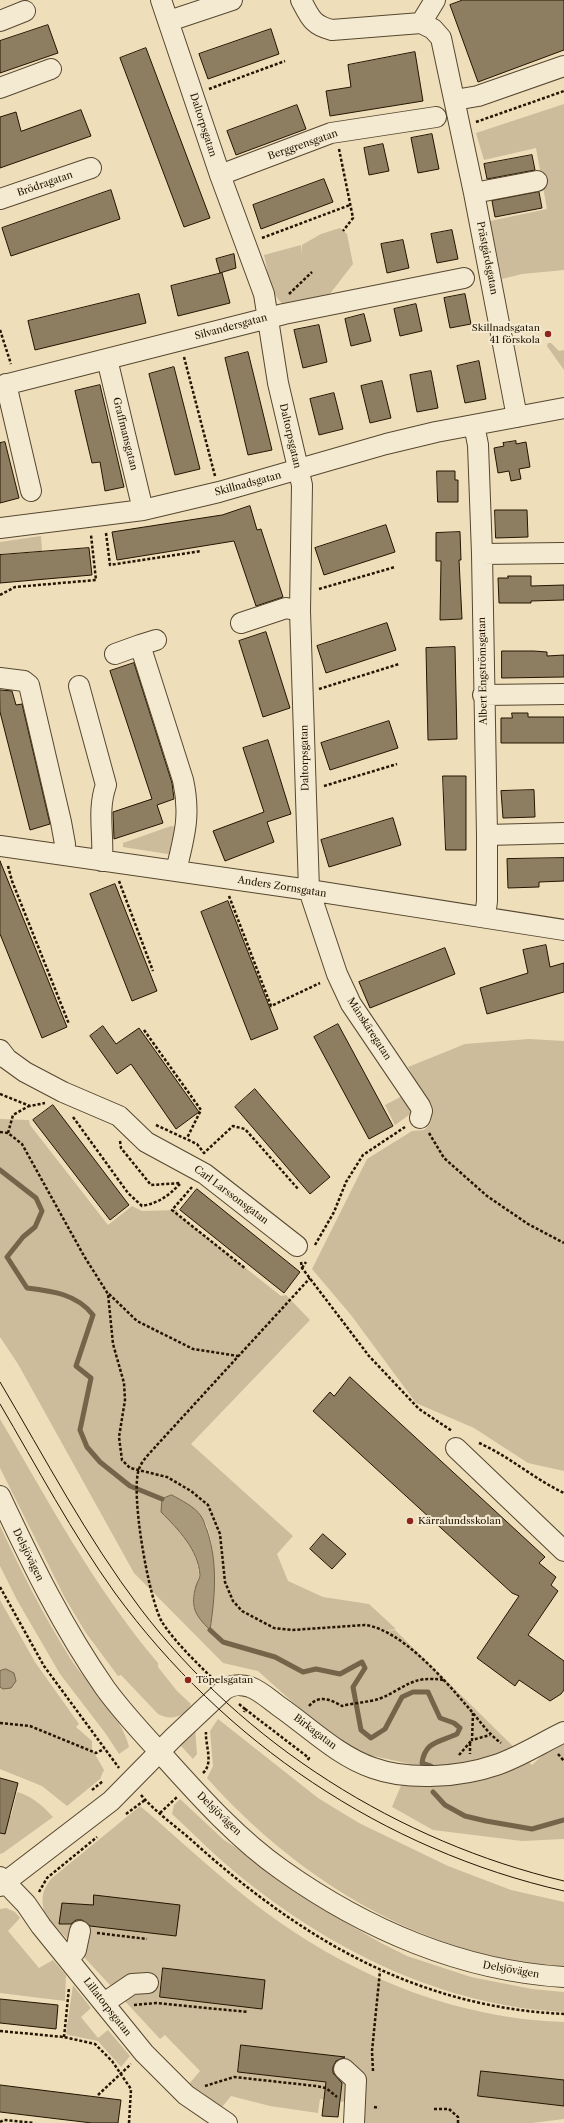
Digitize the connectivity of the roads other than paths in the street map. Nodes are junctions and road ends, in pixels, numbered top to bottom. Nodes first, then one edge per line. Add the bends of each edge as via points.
1 (161, 0) edge
2 (232, 0) edge
3 (301, 0) edge
4 (435, 0) edge
5 (25, 11) dead end
6 (169, 21) junction
7 (0, 22) edge
8 (422, 23) junction
9 (564, 66) edge
10 (51, 69) dead end
11 (0, 88) edge
12 (455, 100) junction
13 (436, 117) dead end
14 (91, 168) dead end
15 (220, 176) junction
16 (537, 181) dead end
17 (474, 193) junction
18 (0, 199) edge
19 (464, 278) dead end
20 (276, 316) junction
21 (107, 359) junction
22 (7, 384) edge
23 (564, 408) edge
24 (517, 417) junction
25 (474, 425) junction
26 (298, 470) junction
27 (31, 491) dead end
28 (143, 510) junction
29 (0, 528) edge
30 (564, 553) edge
31 (482, 554) junction
32 (301, 602) junction
33 (241, 622) dead end
34 (115, 654) dead end
35 (0, 678) edge
36 (79, 686) dead end
37 (564, 694) edge
38 (484, 696) junction
39 (564, 833) edge
40 (487, 835) junction
41 (4, 854) edge
42 (64, 855) junction
43 (110, 863) junction
44 (176, 871) junction
45 (309, 890) junction
46 (485, 917) junction
47 (564, 930) edge
48 (0, 1050) edge
49 (420, 1118) road end
50 (307, 1250) road end
51 (456, 1440) road end
52 (0, 1496) edge
53 (564, 1551) edge
54 (564, 1732) edge
55 (160, 1753) junction
56 (2, 1882) edge
57 (80, 1930) dead end
58 (74, 1960) junction
59 (564, 1977) edge
60 (148, 1983) dead end
61 (108, 2008) junction
62 (344, 2069) dead end
63 (361, 2118) edge
64 (227, 2123) edge

1 - 6 street, Daltorpsgatan
2 - 6 street
3 - 8 street via 310,18 319,26 332,30
4 - 8 street
5 - 7 street
6 - 15 street, Daltorpsgatan
8 - 12 street, Prästgårdsgatan via 433,29 441,38
9 - 12 street via 478,96
10 - 11 street
12 - 17 street, Prästgårdsgatan
13 - 15 street, Berggrensgatan via 336,133
14 - 18 street, Brödragatan
15 - 20 street, Daltorpsgatan via 244,245
16 - 17 street
17 - 24 street, Prästgårdsgatan
19 - 20 street, Silvandersgatan
20 - 21 street, Silvandersgatan
20 - 26 street, Daltorpsgatan via 278,383
21 - 22 street, Silvandersgatan
21 - 28 street, Graffmansgatan
22 - 27 street
23 - 24 street, Skillnadsgatan
24 - 25 street, Skillnadsgatan
25 - 26 street, Skillnadsgatan via 386,444
25 - 31 street, Albert Engströmsgatan via 478,445
26 - 28 street, Skillnadsgatan
26 - 32 street, Daltorpsgatan via 302,485
28 - 29 street, Skillnadsgatan
30 - 31 street
31 - 38 street, Albert Engströmsgatan
32 - 33 street
32 - 45 street, Daltorpsgatan
34 - 44 street via 148,642 188,800 188,819
35 - 42 street via 24,681 29,685 61,822
36 - 43 street via 106,785 100,808 103,850
37 - 38 street
38 - 40 street, Albert Engströmsgatan
39 - 40 street
40 - 46 street, Albert Engströmsgatan
41 - 42 street, Anders Zornsgatan
42 - 43 street, Anders Zornsgatan
43 - 44 street, Anders Zornsgatan
44 - 45 street, Anders Zornsgatan
45 - 46 street, Anders Zornsgatan
45 - 49 street, Månskäregatan via 337,974 351,1004 420,1106
46 - 47 street, Anders Zornsgatan
48 - 50 street, Carl Larssonsgatan via 7,1059 25,1072 63,1092 119,1116 146,1142 206,1174
51 - 53 street
52 - 55 street, Delsjövägen via 32,1564 83,1654 106,1689
54 - 55 street, Birkagatan via 496,1765 442,1775 405,1774 374,1768 334,1747 258,1690 233,1685 224,1690
55 - 56 street via 112,1801
55 - 59 street, Delsjövägen via 190,1786 281,1870 366,1921 417,1944 462,1960 530,1974
56 - 58 street, Lillatorpsgatan via 26,1904 41,1926
57 - 58 street
58 - 61 street, Lillatorpsgatan
60 - 61 street via 132,1984
61 - 64 street, Lillatorpsgatan via 144,2053 186,2095
62 - 63 street via 356,2080

